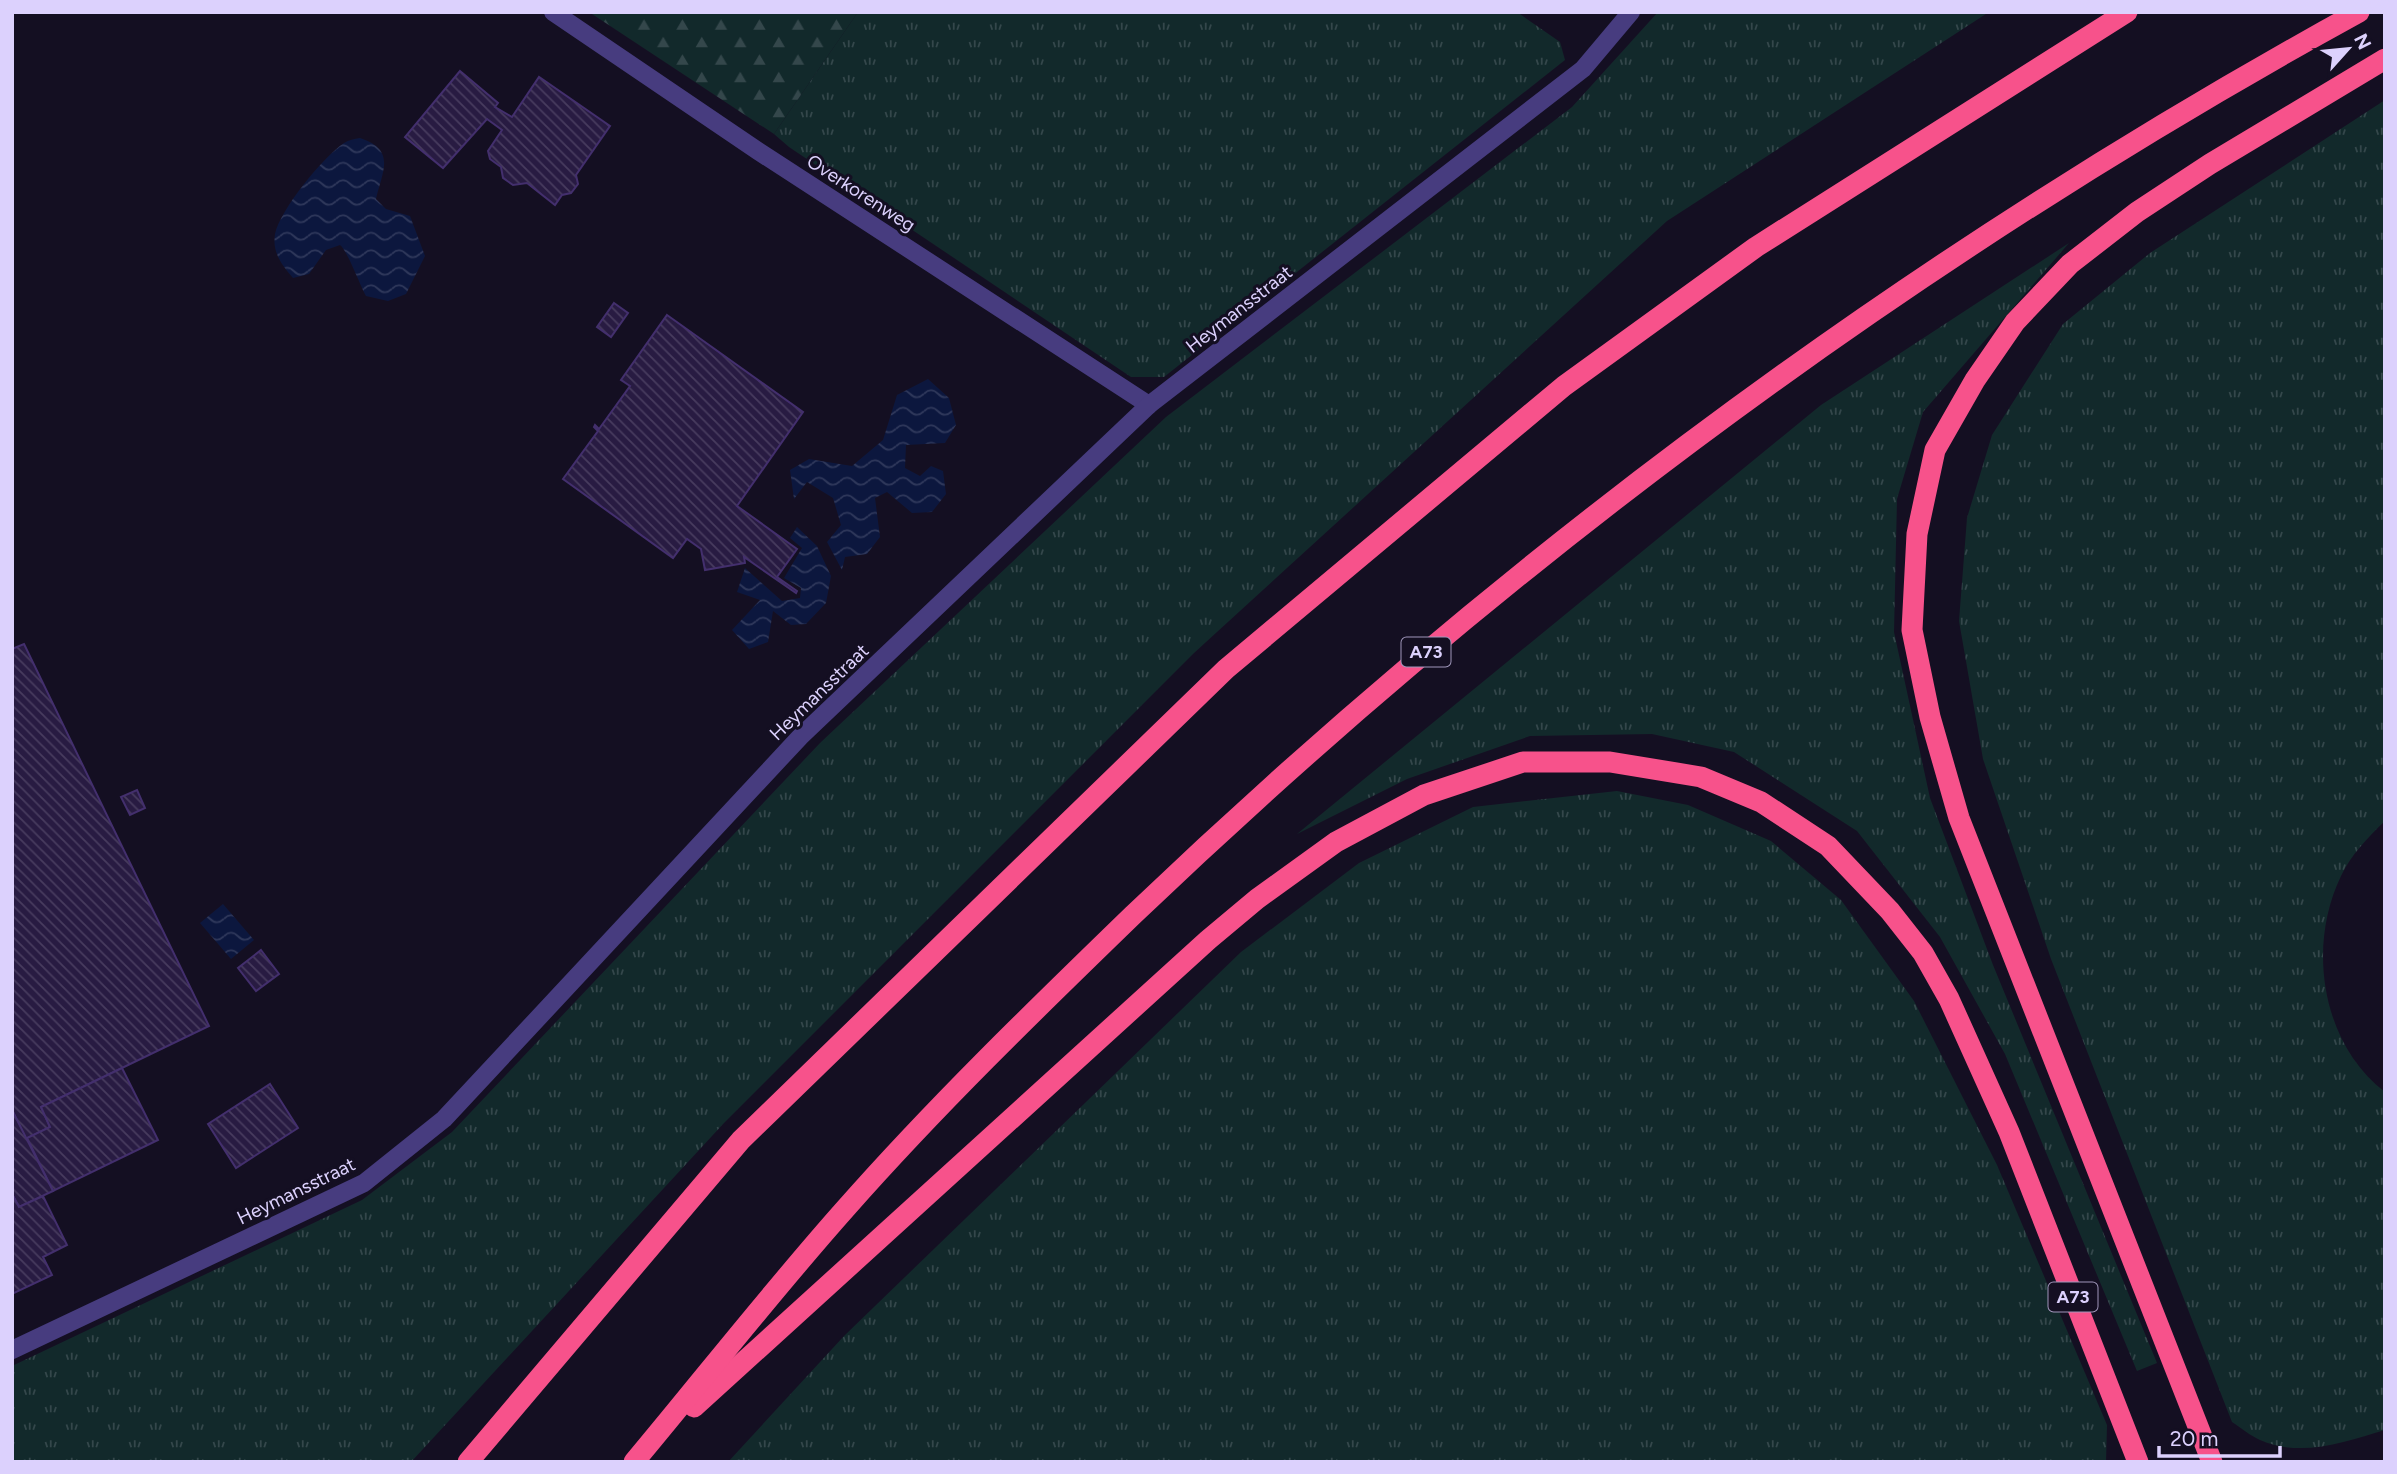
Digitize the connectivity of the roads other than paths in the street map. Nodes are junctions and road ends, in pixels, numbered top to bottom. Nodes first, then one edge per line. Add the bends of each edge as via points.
1 (553, 12) edge
2 (1631, 12) edge
3 (2127, 12) edge
4 (2359, 12) edge
5 (2385, 60) edge
6 (1149, 405) junction
7 (12, 1350) edge
8 (635, 1461) edge
9 (468, 1462) edge
10 (2138, 1462) edge
11 (2212, 1462) edge

1 - 6 street, Overkorenweg
2 - 6 street, Heymansstraat via 1583,69
3 - 9 highway via 1756,247 1575,378 1226,669 741,1140
4 - 8 highway, A73 via 2233,81 2022,212 1818,350 1625,490 1350,716 1206,845 964,1083 847,1207
5 - 11 highway via 2210,164 2070,264 2015,322 1935,450 1917,534 1912,630 1930,718 1959,818
6 - 7 street, Heymansstraat via 800,737 444,1119 364,1183
8 - 10 highway, A73 via 1268,890 1336,842 1423,795 1523,762 1610,762 1702,777 1761,802 1828,846 1923,953 1949,999 2009,1132

